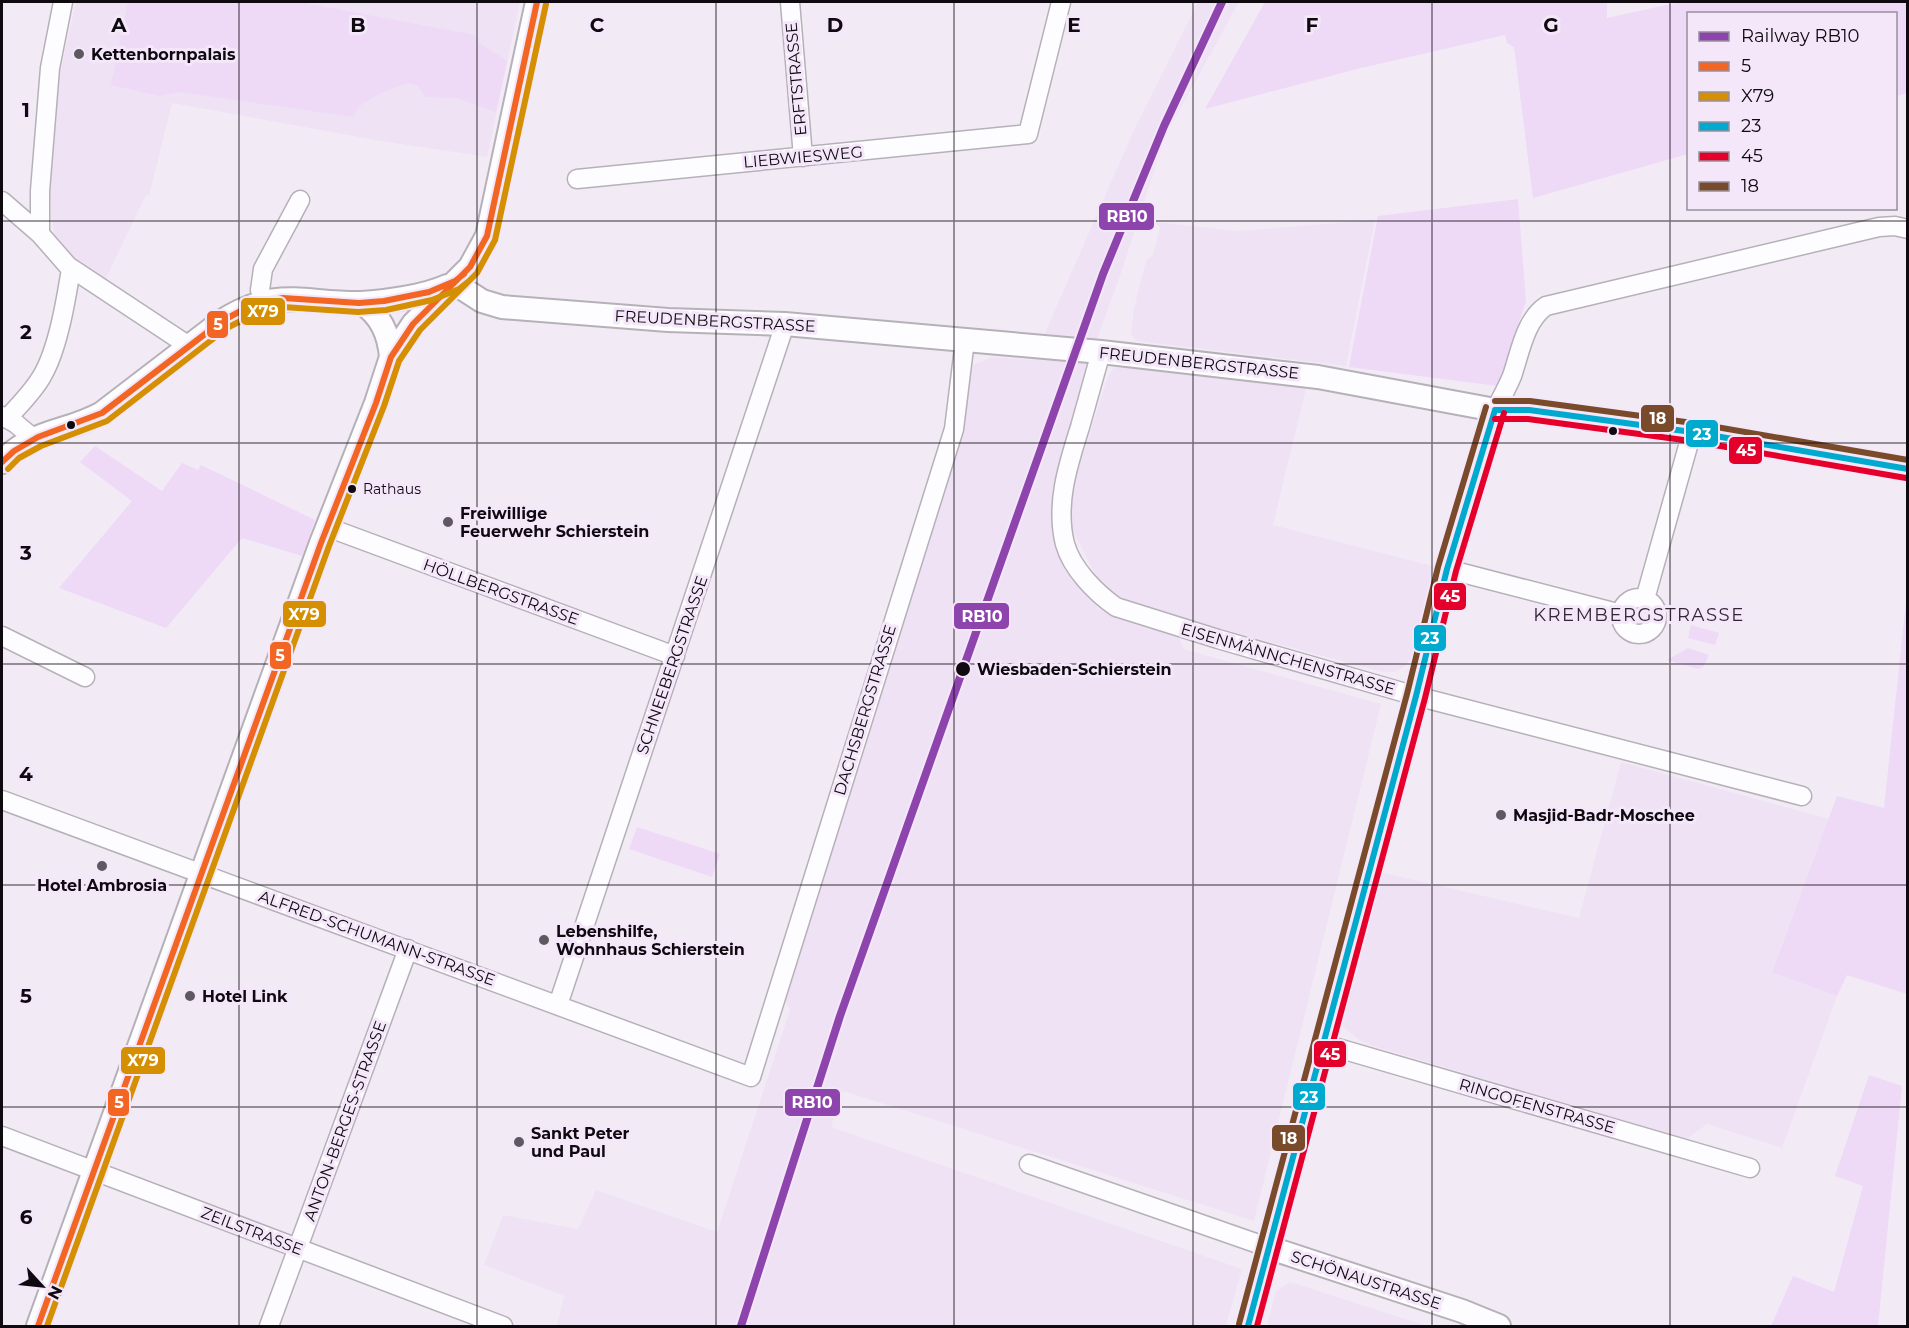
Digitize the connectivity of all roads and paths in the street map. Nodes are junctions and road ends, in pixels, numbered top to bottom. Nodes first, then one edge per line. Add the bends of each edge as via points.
1 (63, 2) edge
2 (537, 2) edge
3 (790, 2) edge
4 (1060, 2) edge
5 (802, 157) junction
6 (577, 178) dead end
7 (300, 200) dead end
8 (2, 201) edge
9 (1908, 229) edge
10 (40, 234) junction
11 (71, 268) junction
12 (454, 283) junction
13 (264, 302) junction
14 (362, 303) junction
15 (786, 324) junction
16 (965, 340) junction
17 (189, 346) junction
18 (1101, 352) junction
19 (391, 357) junction
20 (1495, 410) junction
21 (4, 418) edge
22 (1692, 432) junction
23 (33, 438) junction
24 (2, 462) edge
25 (1908, 469) edge
26 (327, 527) junction
27 (1447, 568) junction
28 (1646, 599) junction
29 (1621, 614) junction
30 (2, 636) edge
31 (675, 656) junction
32 (85, 677) dead end
33 (1416, 696) junction
34 (1802, 796) dead end
35 (2, 800) edge
36 (201, 873) junction
37 (408, 949) junction
38 (558, 1005) junction
39 (1324, 1044) junction
40 (751, 1077) joint
41 (2, 1136) edge
42 (1029, 1164) dead end
43 (1750, 1168) dead end
44 (94, 1171) junction
45 (1270, 1248) junction
46 (298, 1249) junction
47 (38, 1326) edge
48 (269, 1326) edge
49 (503, 1326) edge
50 (1248, 1326) edge
51 (1499, 1326) edge

1 - 10 street via 50,68
2 - 12 street via 487,236 470,267
3 - 5 street, ERFTSTRASSE
4 - 5 street, LIEBWIESWEG via 1028,134
5 - 6 street, LIEBWIESWEG
7 - 13 street via 262,269
8 - 10 street
9 - 20 street via 1879,227 1546,306 1529,326 1512,376
10 - 11 street
11 - 17 street
11 - 21 street via 65,308 43,375
12 - 14 street via 416,296
12 - 15 street, FREUDENBERGSTRASSE via 482,301 502,307 668,320
12 - 19 street via 413,324
13 - 14 street via 288,298
13 - 17 street via 239,310
14 - 19 street via 382,323
15 - 16 street, FREUDENBERGSTRASSE
15 - 31 street, SCHNEEBERGSTRASSE
16 - 18 street, FREUDENBERGSTRASSE
16 - 40 street, DACHSBERGSTRASSE via 954,429
17 - 23 street via 102,413
18 - 20 street, FREUDENBERGSTRASSE via 1318,377
18 - 33 street, EISENMÄNNCHENSTRASSE via 1067,470 1062,523 1069,554 1102,597 1141,616
19 - 26 street
20 - 22 street, FREUDENBERGSTRASSE via 1529,410
20 - 27 street
21 - 23 street
22 - 25 street, FREUDENBERGSTRASSE
22 - 28 street
23 - 24 street
26 - 31 street, HÖLLBERGSTRASSE
26 - 36 street
27 - 29 street
27 - 33 street
28 - 29 street via 1635,598 1625,604
28 - 29 street via 1656,612 1650,630 1629,630
30 - 32 street
31 - 38 street, SCHNEEBERGSTRASSE
33 - 34 street, EISENMÄNNCHENSTRASSE
33 - 39 street
35 - 36 street, ALFRED-SCHUMANN-STRASSE
36 - 37 street, ALFRED-SCHUMANN-STRASSE
36 - 44 street
37 - 38 street, ALFRED-SCHUMANN-STRASSE
37 - 46 street, ANTON-BERGES-STRASSE
38 - 40 street, ALFRED-SCHUMANN-STRASSE
39 - 43 street, RINGOFENSTRASSE
39 - 45 street
41 - 44 street, ZEILSTRASSE
42 - 45 street, SCHÖNAUSTRASSE
44 - 46 street, ZEILSTRASSE
44 - 47 street
45 - 50 street
45 - 51 street, SCHÖNAUSTRASSE
46 - 48 street, ANTON-BERGES-STRASSE
46 - 49 street, ZEILSTRASSE

